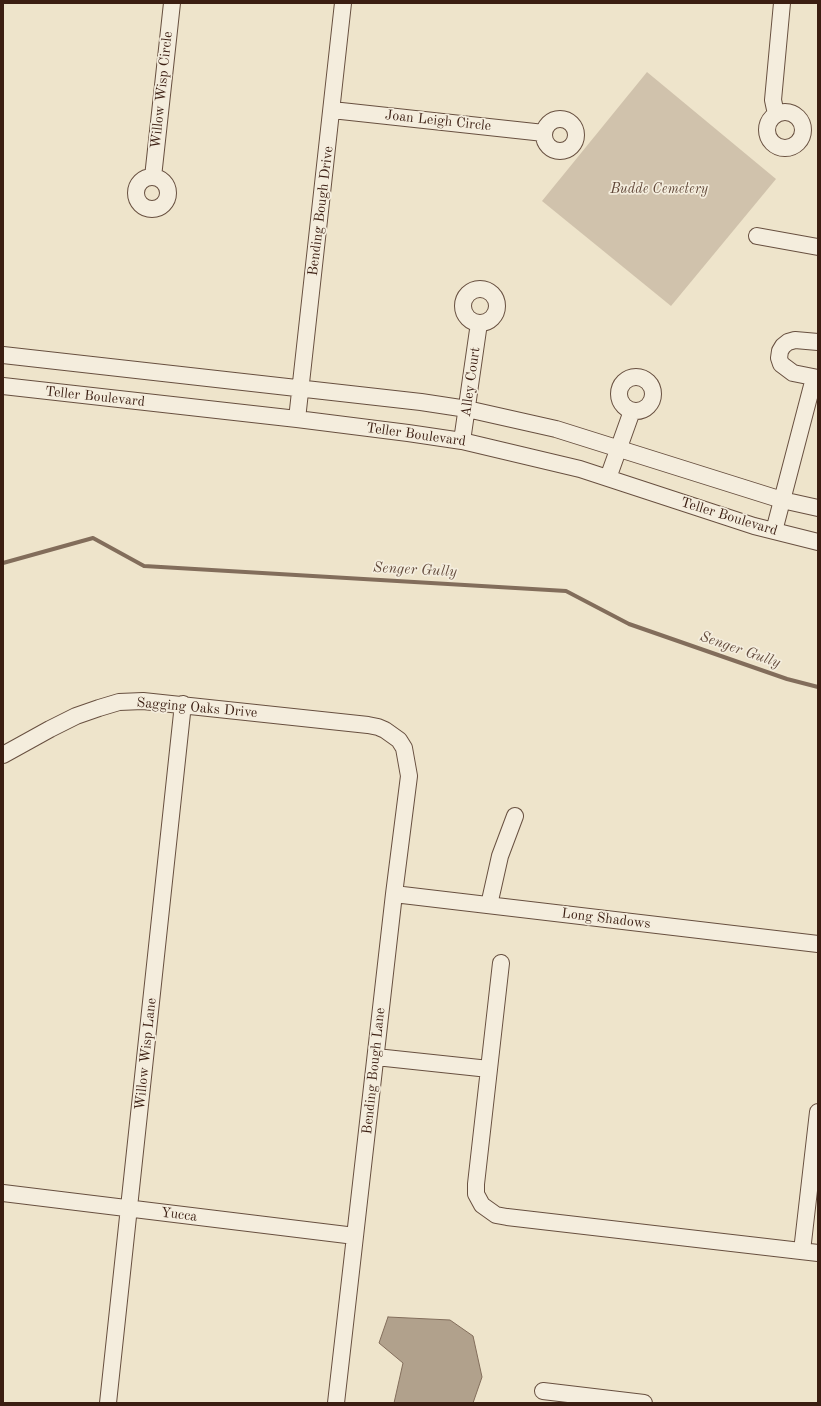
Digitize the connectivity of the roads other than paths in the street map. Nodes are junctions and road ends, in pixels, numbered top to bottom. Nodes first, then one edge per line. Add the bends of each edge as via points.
1 (172, 3) edge
2 (343, 3) edge
3 (782, 3) edge
4 (332, 110) junction
5 (776, 114) dead end
6 (544, 133) dead end
7 (153, 177) dead end
8 (757, 236) dead end
9 (818, 248) edge
10 (479, 323) dead end
11 (818, 342) edge
12 (3, 355) edge
13 (816, 378) edge
14 (3, 386) edge
15 (300, 388) junction
16 (467, 409) junction
17 (632, 411) dead end
18 (297, 419) junction
19 (462, 441) junction
20 (619, 448) junction
21 (608, 478) junction
22 (782, 500) junction
23 (818, 508) edge
24 (774, 531) junction
25 (818, 542) edge
26 (183, 704) junction
27 (399, 740) joint
28 (3, 755) edge
29 (515, 816) dead end
30 (394, 894) junction
31 (489, 905) junction
32 (818, 944) edge
33 (500, 963) dead end
34 (376, 1057) junction
35 (489, 1069) junction
36 (818, 1112) edge
37 (3, 1194) edge
38 (129, 1209) junction
39 (355, 1236) junction
40 (802, 1251) junction
41 (818, 1253) edge
42 (543, 1391) dead end
43 (108, 1403) edge
44 (336, 1403) edge
45 (644, 1403) edge

1 - 7 street, Willow Wisp Circle
2 - 4 street, Bending Bough Drive
3 - 5 street via 773,100
4 - 6 street, Joan Leigh Circle
4 - 15 street, Bending Bough Drive
8 - 9 street
10 - 16 street, Alley Court
11 - 13 street via 788,342 780,351 779,358 781,364 793,373
12 - 15 street
13 - 22 street
14 - 18 street, Teller Boulevard
15 - 16 street
15 - 18 street, Bending Bough Drive
16 - 19 street, Alley Court
16 - 20 street via 556,429
17 - 20 street
18 - 19 street, Teller Boulevard
19 - 21 street, Teller Boulevard
20 - 21 street
20 - 22 street
21 - 24 street, Teller Boulevard
22 - 23 street
22 - 24 street
24 - 25 street, Teller Boulevard
26 - 27 street, Sagging Oaks Drive via 368,725 385,730
26 - 28 street, Sagging Oaks Drive via 119,702 50,728
26 - 38 street, Willow Wisp Lane
27 - 30 street, Bending Bough Lane via 405,753 409,776
29 - 31 street via 500,856
30 - 31 street, Long Shadows
30 - 34 street, Bending Bough Lane
31 - 32 street, Long Shadows
33 - 35 street
34 - 35 street
34 - 39 street, Bending Bough Lane
35 - 40 street via 476,1184 478,1200 489,1211 507,1217
36 - 40 street
37 - 38 street, Yucca
38 - 39 street, Yucca
38 - 43 street, Willow Wisp Lane
39 - 44 street, Bending Bough Lane
40 - 41 street
42 - 45 street

